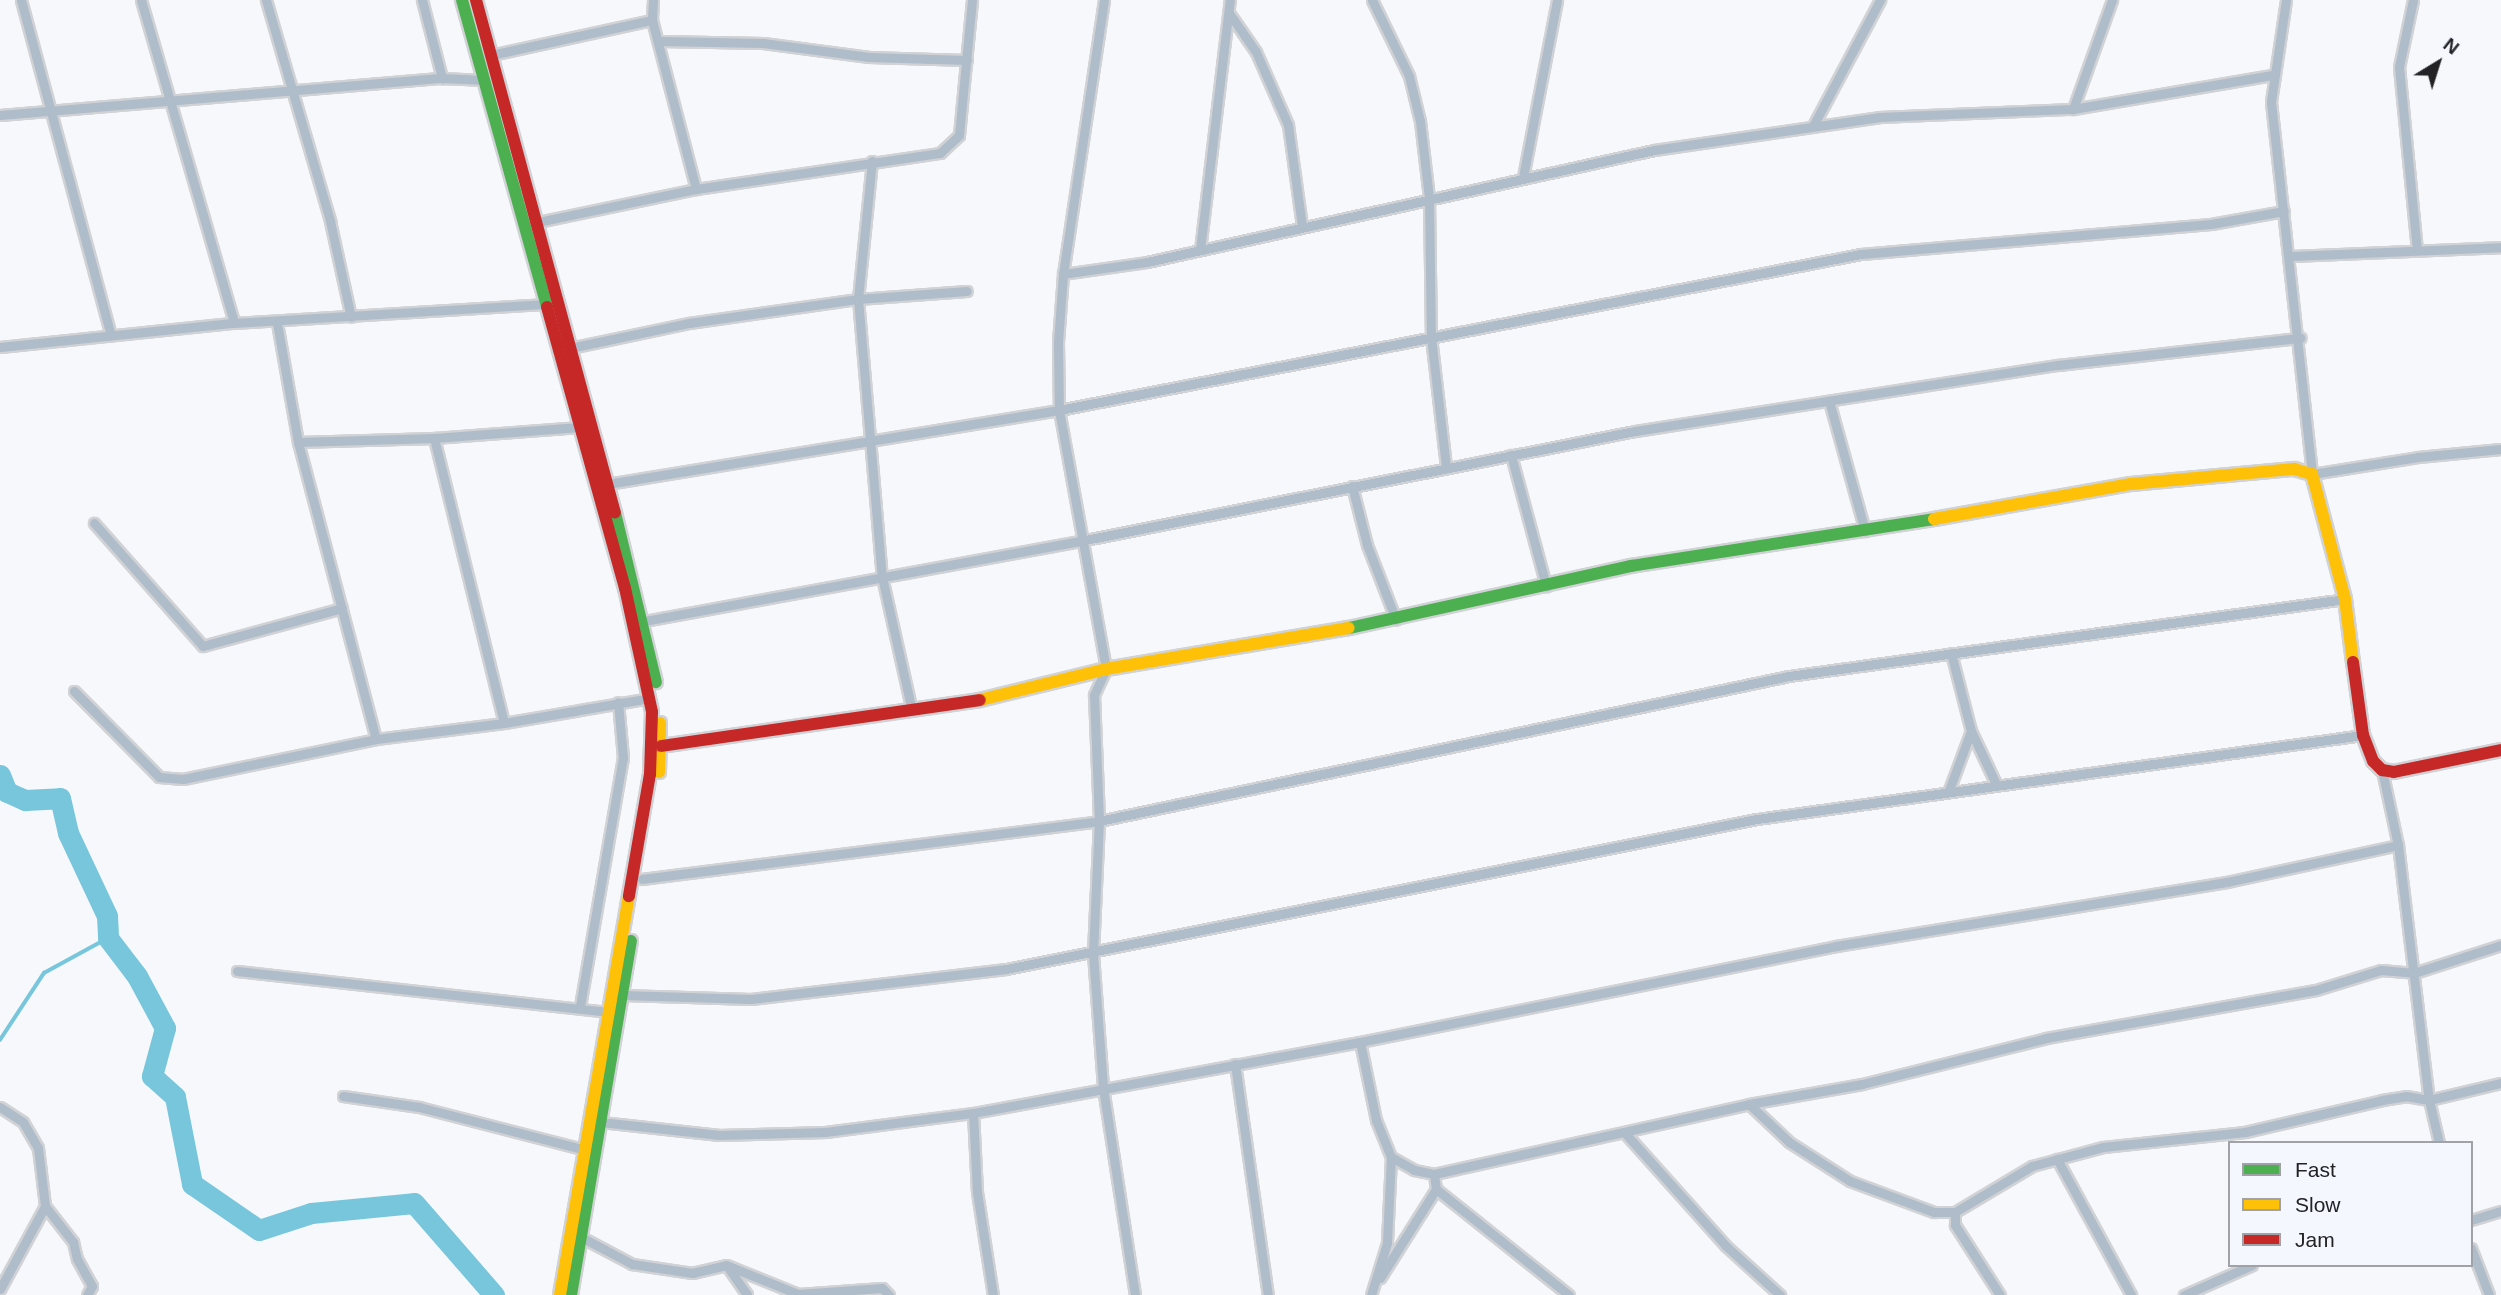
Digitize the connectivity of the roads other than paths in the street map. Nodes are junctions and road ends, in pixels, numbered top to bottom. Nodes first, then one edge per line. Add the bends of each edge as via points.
1 (21, 0) edge
2 (141, 0) edge
3 (266, 0) edge
4 (422, 0) edge
5 (462, 0) edge
6 (476, 0) edge
7 (653, 0) edge
8 (972, 0) edge
9 (1104, 0) edge
10 (1230, 0) edge
11 (1372, 0) edge
12 (1557, 0) edge
13 (1880, 0) edge
14 (2112, 0) edge
15 (2286, 0) edge
16 (2413, 0) edge
17 (1229, 13) junction
18 (652, 20) junction
19 (660, 41) junction
20 (491, 55) junction
21 (967, 60) junction
22 (2272, 75) junction
23 (442, 78) junction
24 (484, 80) junction
25 (290, 92) junction
26 (170, 103) junction
27 (2073, 109) junction
28 (48, 111) junction
29 (0, 115) edge
30 (1813, 127) junction
31 (518, 150) junction
32 (504, 154) junction
33 (872, 161) junction
34 (1523, 177) junction
35 (696, 189) junction
36 (1429, 198) junction
37 (2284, 211) junction
38 (538, 222) junction
39 (1302, 226) junction
40 (2501, 247) edge
41 (2417, 249) junction
42 (1200, 250) junction
43 (2290, 256) junction
44 (1063, 274) junction
45 (967, 291) dead end
46 (858, 299) junction
47 (546, 304) junction
48 (351, 317) junction
49 (234, 323) junction
50 (276, 323) junction
51 (111, 335) junction
52 (1431, 337) junction
53 (2300, 338) junction
54 (0, 347) edge
55 (570, 348) junction
56 (1829, 401) junction
57 (1059, 410) junction
58 (580, 427) junction
59 (434, 439) junction
60 (298, 442) junction
61 (871, 444) junction
62 (2501, 449) edge
63 (1511, 455) junction
64 (1446, 467) junction
65 (2312, 474) junction
66 (607, 484) junction
67 (1352, 486) junction
68 (94, 523) dead end
69 (1865, 531) junction
70 (1080, 541) junction
71 (882, 577) junction
72 (1546, 586) junction
73 (2345, 599) junction
74 (342, 608) junction
75 (644, 621) junction
76 (1396, 621) junction
77 (1951, 653) junction
78 (1106, 669) junction
79 (74, 691) dead end
80 (650, 698) junction
81 (618, 702) junction
82 (912, 710) junction
83 (504, 723) junction
84 (1971, 731) junction
85 (2363, 735) junction
86 (376, 739) junction
87 (661, 746) junction
88 (2501, 750) edge
89 (2382, 770) junction
90 (1996, 784) junction
91 (1949, 790) junction
92 (1099, 821) junction
93 (2398, 845) junction
94 (642, 879) junction
95 (2501, 946) edge
96 (1093, 954) junction
97 (237, 971) dead end
98 (2414, 973) junction
99 (623, 995) junction
100 (580, 1006) junction
101 (610, 1012) junction
102 (1360, 1042) junction
103 (1236, 1064) junction
104 (2501, 1083) edge
105 (1103, 1088) junction
106 (343, 1096) dead end
107 (2429, 1100) junction
108 (1749, 1104) junction
109 (0, 1107) edge
110 (974, 1113) junction
111 (601, 1122) junction
112 (1624, 1132) junction
113 (2439, 1141) edge
114 (586, 1150) junction
115 (1391, 1157) junction
116 (2057, 1159) junction
117 (1434, 1174) junction
118 (1436, 1189) junction
119 (45, 1206) junction
120 (2501, 1211) edge
121 (1955, 1212) junction
122 (2473, 1219) edge
123 (581, 1237) junction
124 (2473, 1253) edge
125 (726, 1265) junction
126 (2247, 1267) edge
127 (0, 1289) edge
128 (1373, 1291) edge
129 (87, 1295) edge
130 (560, 1295) edge
131 (572, 1295) edge
132 (747, 1295) edge
133 (889, 1295) edge
134 (993, 1295) edge
135 (1135, 1295) edge
136 (1268, 1295) edge
137 (1569, 1295) edge
138 (1780, 1295) edge
139 (2000, 1295) edge
140 (2131, 1295) edge
141 (2184, 1295) edge
142 (2489, 1295) edge

1 - 28 street
2 - 26 street
3 - 25 street
4 - 23 street
5 - 24 main road
6 - 20 main road
7 - 18 street
8 - 21 street
9 - 44 street
10 - 17 street
11 - 36 street via 1409,76 1420,121
12 - 34 street
13 - 30 street
14 - 27 street
15 - 22 street
16 - 41 street via 2399,68
17 - 39 street via 1256,52 1288,125
17 - 42 street
18 - 19 street
18 - 20 street
19 - 21 street via 763,43 869,57
19 - 35 street
20 - 31 main road
21 - 33 street via 959,135 951,147 940,153
22 - 27 street
22 - 37 street
23 - 24 street
23 - 25 street
24 - 32 main road
25 - 26 street
25 - 48 street via 330,221
26 - 28 street
26 - 49 street
27 - 30 street via 1879,117
28 - 29 street
28 - 51 street
30 - 34 street via 1654,150
31 - 32 main road
31 - 38 main road
32 - 47 main road
33 - 35 street
33 - 46 street
34 - 36 street
35 - 38 street
36 - 39 street
36 - 52 street
37 - 43 street
37 - 52 street via 2211,224 1861,254
38 - 55 main road
39 - 42 street
40 - 41 street
41 - 43 street
42 - 44 street
43 - 53 street
44 - 57 street
45 - 46 street
46 - 55 street via 689,323
46 - 61 street
47 - 48 street
47 - 58 main road
48 - 50 street
49 - 50 street
49 - 51 street
50 - 60 street
51 - 54 street
52 - 57 street
52 - 64 street
53 - 56 street via 2057,365
53 - 65 street
55 - 66 main road
56 - 63 street
56 - 69 street
57 - 61 street
57 - 70 street
58 - 59 street
58 - 80 main road
59 - 60 street
59 - 83 street
60 - 74 street
61 - 66 street
61 - 71 street
62 - 65 street
63 - 64 street
63 - 72 street
64 - 67 street
65 - 69 main road via 2294,469 2131,484
65 - 73 main road
66 - 75 main road
67 - 70 street
67 - 76 street via 1367,545
68 - 74 street via 203,646
69 - 72 main road via 1786,540
70 - 71 street
70 - 78 street
71 - 75 street
71 - 82 street
72 - 76 main road
73 - 77 street
73 - 85 main road
74 - 86 street
75 - 87 main road via 660,703
76 - 78 main road
77 - 84 street
77 - 92 street via 1789,676 1598,713
78 - 82 main road via 975,701
78 - 92 street via 1094,695
79 - 86 street via 159,777 183,779
80 - 81 street
80 - 101 main road via 650,774
81 - 83 street
81 - 100 street via 623,758
82 - 87 main road
83 - 86 street
84 - 90 street
84 - 91 street
85 - 89 main road
85 - 90 street
87 - 94 main road
88 - 89 main road
89 - 93 street
90 - 91 street
91 - 96 street via 1757,819
92 - 94 street
92 - 96 street
93 - 98 street
93 - 102 street via 2227,882 1836,946
94 - 99 main road
95 - 98 street
96 - 99 street via 1006,969 751,999
96 - 105 street
97 - 100 street
98 - 107 street
98 - 108 street via 2381,970 2316,990 2046,1038 1862,1084
99 - 111 main road
100 - 101 street
101 - 114 main road
102 - 103 street
102 - 115 street via 1376,1120
103 - 105 street
103 - 136 street
104 - 107 street
105 - 110 street
105 - 135 street
106 - 114 street via 419,1107
107 - 113 street
107 - 116 street via 2394,1098 2245,1132 2103,1147
108 - 112 street
108 - 121 street via 1789,1142 1850,1181 1934,1212
109 - 119 street via 23,1122 38,1148
110 - 111 street via 827,1132 719,1135
110 - 134 street via 977,1192
111 - 123 main road
112 - 117 street
112 - 138 street via 1726,1246
114 - 130 main road
115 - 117 street via 1414,1170
115 - 128 street via 1387,1243
116 - 121 street via 2010,1177 1980,1201
116 - 140 street
117 - 118 street
118 - 128 street
118 - 137 street
119 - 127 street
119 - 129 street via 73,1242 92,1286
120 - 122 street
121 - 139 street via 1955,1226
123 - 125 street via 632,1264 692,1273
123 - 131 main road
124 - 142 street
125 - 132 street
125 - 133 street via 798,1294 882,1288
126 - 141 street

